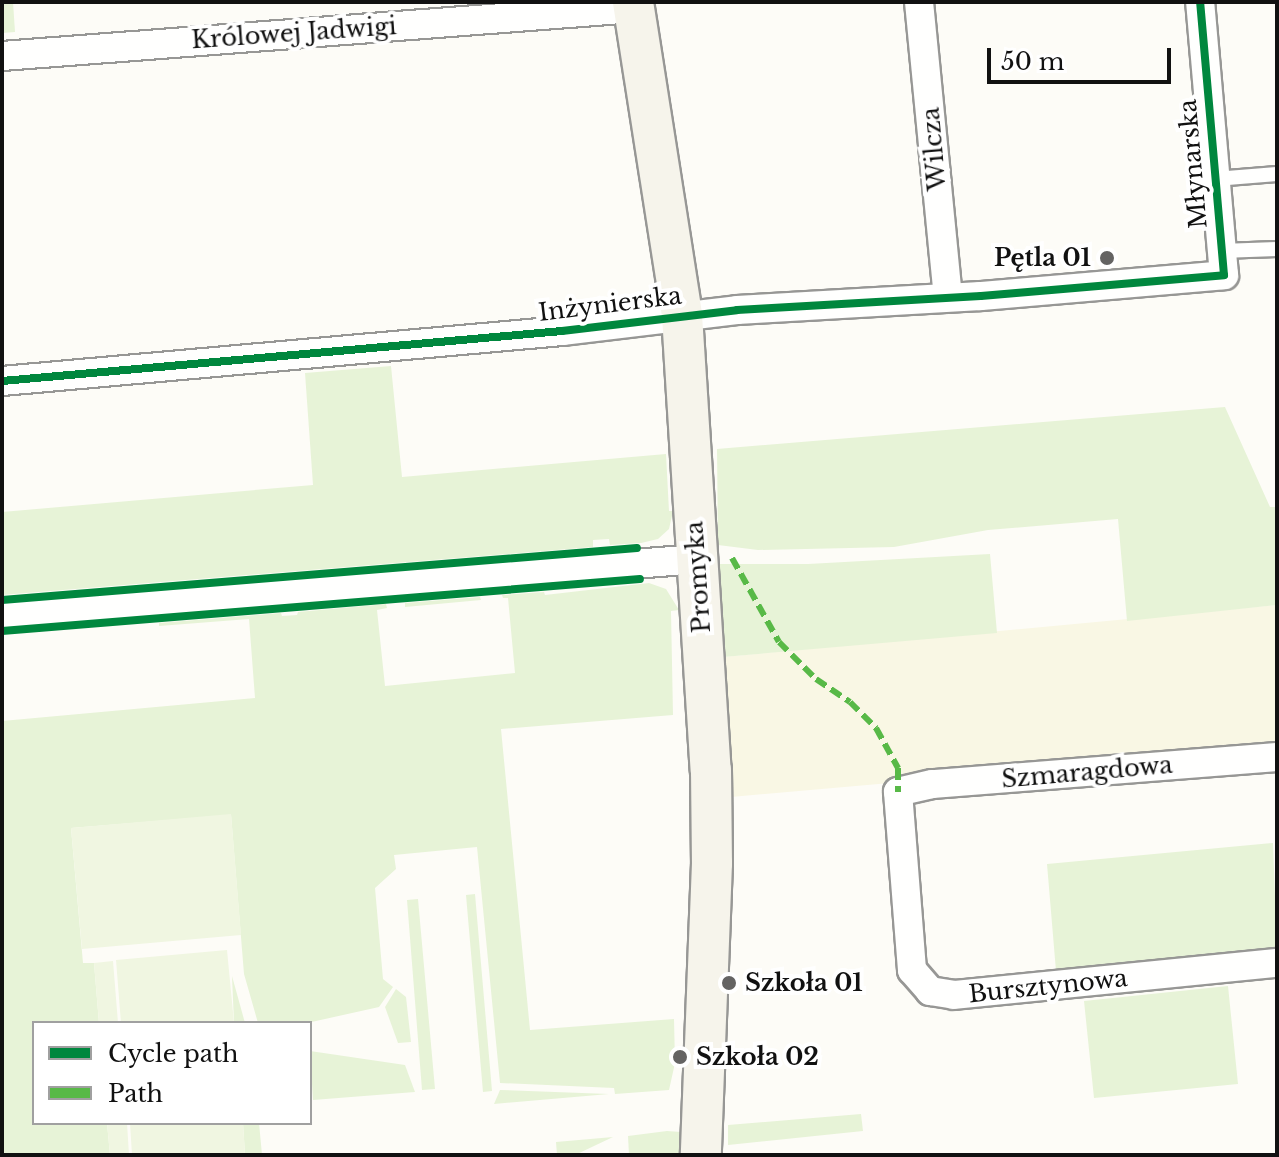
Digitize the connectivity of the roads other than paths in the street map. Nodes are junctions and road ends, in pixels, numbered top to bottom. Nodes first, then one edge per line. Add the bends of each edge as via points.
1 (919, 2) edge
2 (1200, 2) edge
3 (634, 5) edge
4 (2, 56) edge
5 (1277, 174) edge
6 (1215, 179) junction
7 (1277, 249) edge
8 (1222, 263) junction
9 (948, 297) junction
10 (682, 315) junction
11 (2, 381) edge
12 (697, 559) junction
13 (2, 615) edge
14 (1277, 757) edge
15 (898, 792) joint
16 (1277, 963) edge
17 (701, 1155) edge

1 - 9 street, Wilcza
2 - 6 street, Młynarska
3 - 4 street, Królowej Jadwigi
3 - 10 street, Promyka
5 - 6 lane
6 - 8 street, Młynarska
7 - 8 lane
8 - 9 street, Inżynierska
9 - 10 street, Inżynierska
10 - 11 street, Inżynierska via 531,334
10 - 12 street, Promyka
12 - 13 street
12 - 17 street, Promyka via 712,863
14 - 15 street, Szmaragdowa via 932,784
15 - 16 street, Bursztynowa via 912,970 930,991 954,995

